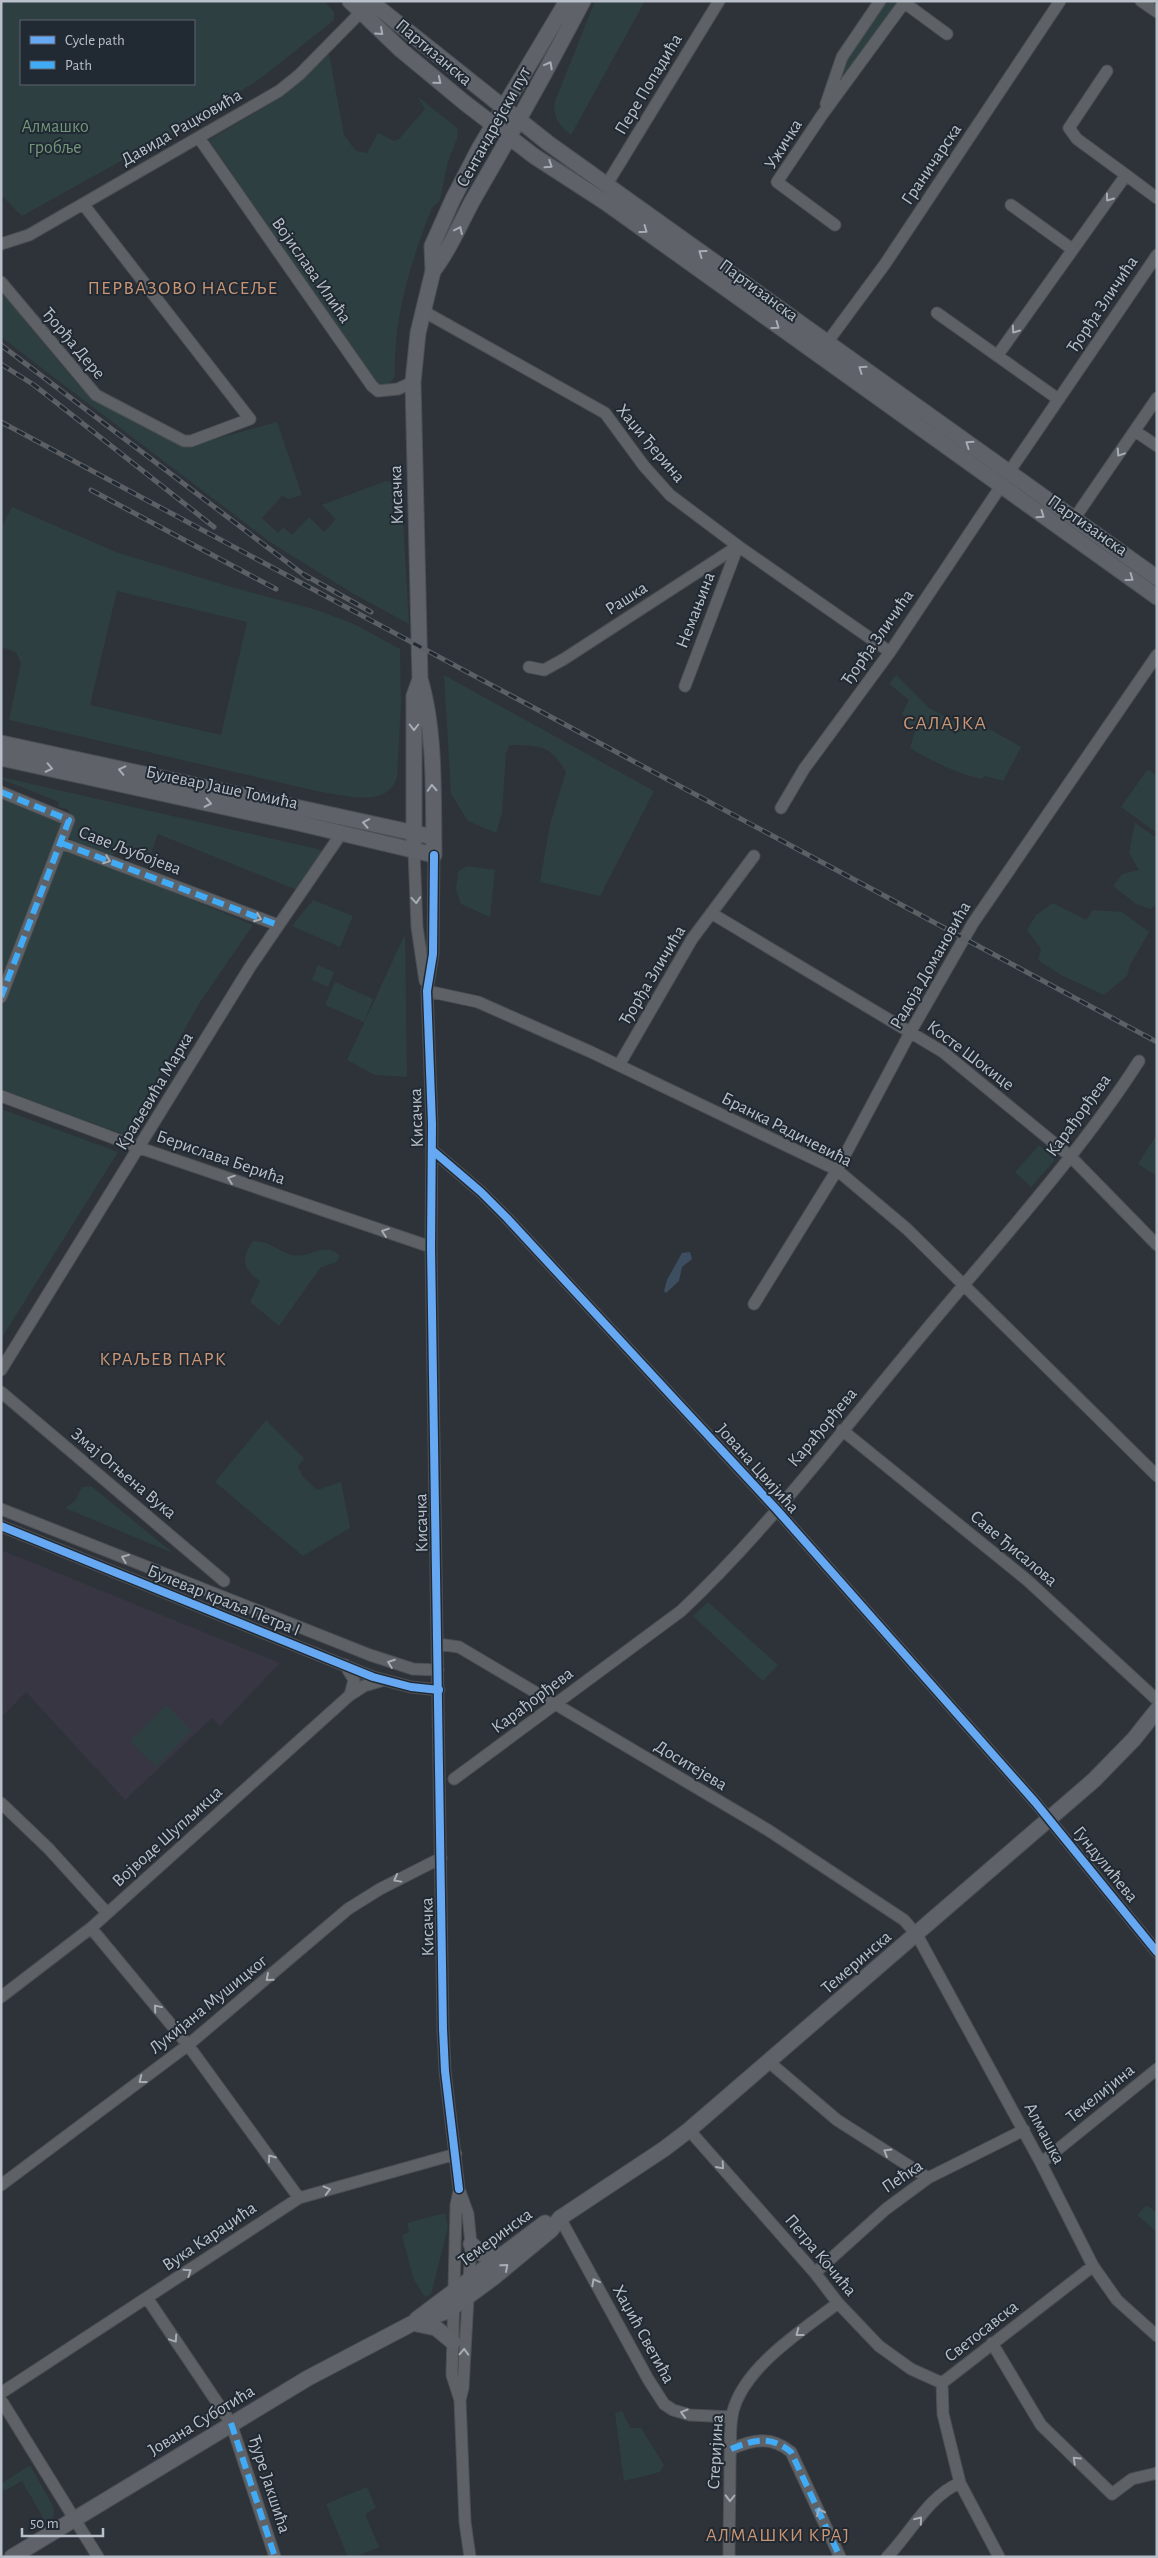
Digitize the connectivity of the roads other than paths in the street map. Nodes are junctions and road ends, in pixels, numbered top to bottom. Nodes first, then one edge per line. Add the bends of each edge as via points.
1 (350, 1) edge
2 (370, 1) edge
3 (567, 1) edge
4 (583, 1) edge
5 (718, 1) edge
6 (880, 1) edge
7 (1060, 1) edge
8 (1142, 1) edge
9 (903, 2) edge
10 (1157, 12) edge
11 (360, 13) junction
12 (947, 34) dead end
13 (1107, 71) dead end
14 (503, 107) junction
15 (822, 115) junction
16 (519, 120) junction
17 (493, 124) junction
18 (510, 137) junction
19 (199, 138) junction
20 (1126, 175) junction
21 (607, 184) junction
22 (1157, 198) edge
23 (83, 204) junction
24 (1011, 205) dead end
25 (835, 225) dead end
26 (1, 244) edge
27 (1072, 249) junction
28 (1157, 255) edge
29 (433, 271) junction
30 (1, 282) edge
31 (423, 311) junction
32 (937, 313) dead end
33 (826, 344) junction
34 (997, 356) junction
35 (413, 382) junction
36 (1157, 398) edge
37 (1058, 399) junction
38 (1135, 431) junction
39 (1157, 446) edge
40 (1009, 472) junction
41 (1001, 486) junction
42 (1074, 519) junction
43 (738, 546) junction
44 (1157, 578) edge
45 (1157, 597) edge
46 (890, 652) junction
47 (1157, 655) edge
48 (529, 667) dead end
49 (420, 678) junction
50 (685, 686) dead end
51 (1, 743) edge
52 (1, 758) edge
53 (1, 792) edge
54 (781, 808) dead end
55 (414, 833) junction
56 (341, 834) junction
57 (433, 837) junction
58 (61, 843) junction
59 (414, 851) junction
60 (434, 855) junction
61 (754, 856) dead end
62 (711, 912) junction
63 (278, 925) junction
64 (427, 991) junction
65 (1, 997) edge
66 (911, 1031) junction
67 (1139, 1061) dead end
68 (619, 1065) junction
69 (1, 1096) edge
70 (140, 1148) junction
71 (432, 1150) junction
72 (1070, 1157) junction
73 (836, 1170) junction
74 (1157, 1245) edge
75 (431, 1248) junction
76 (963, 1285) junction
77 (754, 1304) dead end
78 (1, 1370) edge
79 (1, 1392) edge
80 (842, 1430) junction
81 (1157, 1476) edge
82 (1, 1509) edge
83 (777, 1510) junction
84 (1, 1526) edge
85 (224, 1581) dead end
86 (438, 1644) junction
87 (344, 1665) junction
88 (438, 1670) junction
89 (384, 1680) junction
90 (439, 1690) junction
91 (350, 1695) junction
92 (1157, 1700) edge
93 (556, 1705) junction
94 (1157, 1710) edge
95 (454, 1779) dead end
96 (1, 1803) edge
97 (1050, 1818) junction
98 (441, 1858) junction
99 (107, 1914) junction
100 (91, 1928) junction
101 (917, 1935) junction
102 (1157, 1952) edge
103 (1, 1997) edge
104 (188, 2045) junction
105 (769, 2062) junction
106 (1157, 2069) edge
107 (689, 2130) junction
108 (1024, 2130) junction
109 (456, 2154) junction
110 (1041, 2163) junction
111 (928, 2178) junction
112 (1, 2185) edge
113 (459, 2189) junction
114 (299, 2198) junction
115 (560, 2218) junction
116 (471, 2244) junction
117 (499, 2255) junction
118 (1093, 2266) junction
119 (815, 2273) junction
120 (469, 2280) junction
121 (147, 2298) junction
122 (459, 2298) junction
123 (838, 2303) junction
124 (413, 2323) junction
125 (1157, 2336) edge
126 (453, 2342) junction
127 (992, 2343) junction
128 (942, 2383) junction
129 (1, 2392) edge
130 (1, 2400) edge
131 (460, 2400) junction
132 (732, 2417) junction
133 (231, 2423) junction
134 (730, 2449) junction
135 (1157, 2473) edge
136 (960, 2483) junction
137 (76, 2519) junction
138 (12, 2557) edge
139 (98, 2557) edge
140 (275, 2557) edge
141 (470, 2557) edge
142 (729, 2557) edge
143 (840, 2557) edge
144 (887, 2557) edge
145 (999, 2557) edge

1 - 11 main road, Партизанска
2 - 14 main road, Партизанска
3 - 14 main road, Сентандрејски пут
16 -> 4 main road, Сентандрејски пут
5 - 21 street, Пере Попадића
6 - 15 street, Ужичка via 842,57
7 - 33 street, Граничарска via 885,264
8 - 10 street
9 - 12 street, Ужичка
9 - 15 street, Ужичка
11 -> 17 main road, Партизанска
11 - 19 street, Давида Рацковића via 279,91
13 - 20 street via 1068,128 1077,139
14 - 16 main road, Партизанска
14 - 17 main road, Сентандрејски пут
15 - 25 street, Ужичка via 777,182
16 - 18 main road, Сентандрејски пут
16 - 21 main road, Партизанска
17 - 18 main road, Партизанска
17 - 29 main road, Сентандрејски пут via 453,198 432,246
29 -> 18 main road, Сентандрејски пут via 448,253
18 -> 41 main road, Партизанска
19 - 23 street, Давида Рацковића
19 - 35 street, Војислава Илића via 372,386 378,392
20 - 22 street
20 -> 27 street
33 -> 21 main road, Партизанска
23 - 26 street, Давида Рацковића via 28,235
23 - 30 street, Ђорђа Дере via 250,419 192,441 184,441 96,395
24 - 27 street
27 -> 34 street
28 - 37 street, Ђорђа Зличића
29 - 31 main road, Сентандрејски пут
31 - 35 main road, Кисачка
31 - 43 street, Хаџи Ђерина via 605,413 658,484
32 - 34 street
40 -> 33 main road, Партизанска
34 - 37 street
35 - 49 main road, Кисачка
36 - 38 street
37 - 40 street, Ђорђа Зличића
38 - 39 street
38 -> 42 street
40 - 42 main road, Партизанска
41 -> 45 main road, Партизанска
41 - 46 street, Ђорђа Зличића
42 - 44 main road, Партизанска
43 - 46 street, Хаџи Ђерина
43 - 48 street, Рашка via 564,659 544,670
43 - 50 street, Немањина
46 - 54 street, Ђорђа Зличића via 804,769
47 - 66 street, Радоја Домановића via 973,923
49 -> 55 main road, Кисачка via 414,696
57 -> 49 main road, Кисачка via 426,698
55 -> 51 main road, Булевар Јаше Томића
52 -> 56 main road, Булевар Јаше Томића
53 - 58 street, Саве Љубојева via 69,820
55 - 57 main road, Булевар Јаше Томића
55 - 59 main road, Кисачка
56 - 59 main road, Булевар Јаше Томића
56 - 63 street, Краљевића Марка
57 - 60 main road, Кисачка
58 -> 63 street, Саве Љубојева
58 - 65 street
59 - 60 main road, Булевар Јаше Томића
59 -> 64 street, Кисачка via 417,927
60 - 64 street, Кисачка via 433,954
61 - 62 street, Ђорђа Зличића
62 - 66 street, Косте Шокице
62 - 68 street, Ђорђа Зличића
63 - 70 street, Краљевића Марка
64 - 68 street, Бранка Радичевића via 478,1002
64 - 71 street, Кисачка
66 - 72 street, Косте Шокице via 943,1052
66 - 73 street, Радоја Домановића
67 - 72 street, Карађорђева
68 - 73 street, Бранка Радичевића
69 - 70 street, Берислава Берића
75 -> 70 street, Берислава Берића
70 - 78 street, Краљевића Марка
71 - 75 street, Кисачка
71 - 83 street, Јована Цвијића via 495,1205
72 - 74 street, Косте Шокице
72 - 76 street, Карађорђева
73 - 76 street, Бранка Радичевића via 908,1229
73 - 77 street, Радоја Домановића
75 - 86 street, Кисачка
76 - 80 street, Карађорђева
76 - 81 street, Бранка Радичевића
79 - 85 street, Змај Огњена Вука
80 - 83 street, Карађорђева
80 - 92 street, Саве Ђисалова via 1027,1580
88 -> 82 street, Булевар краља Петра I via 413,1669 377,1658
83 - 93 street, Карађорђева via 681,1611
83 - 97 street, Јована Цвијића
84 - 87 street, Булевар краља Петра I
86 - 88 street, Кисачка
86 - 93 street, Доситејева via 460,1648
87 - 89 street, Булевар краља Петра I
87 - 91 street via 354,1680
88 - 90 street, Кисачка
89 - 90 street, Булевар краља Петра I
89 - 91 street, Војводе Шупљикца via 364,1686
90 - 98 street, Кисачка
91 - 99 street, Војводе Шупљикца
93 - 95 street, Карађорђева
93 - 101 street, Доситејева via 768,1830 904,1920
94 - 97 main road, Темеринска via 1111,1763
96 - 99 street via 49,1849
97 - 101 main road, Темеринска
97 - 102 street, Гундулићева
98 -> 104 street, Лукијана Мушицког via 395,1880 348,1909
98 - 109 street, Кисачка via 443,2029
99 - 100 street, Војводе Шупљикца
100 - 103 street, Војводе Шупљикца
104 -> 100 street
101 - 105 main road, Темеринска
101 - 108 street, Алмашка
104 -> 112 street, Лукијана Мушицког
114 -> 104 street
105 - 107 main road, Темеринска
111 -> 105 street via 837,2120
106 - 110 street, Текелијина
107 - 115 main road, Темеринска
107 -> 119 street, Петра Кочића
108 - 110 street, Алмашка
108 - 111 street, Пећка
109 - 113 street, Кисачка
114 -> 109 street, Вука Караџића
110 - 118 street, Алмашка
111 - 119 street, Пећка via 886,2209
113 - 116 street, Кисачка via 468,2214
113 - 122 street, Кисачка via 456,2206
121 -> 114 street, Вука Караџића
115 - 117 main road, Темеринска via 543,2224
122 -> 115 main road, Темеринска via 551,2230
132 -> 115 street, Хаџић Светића via 690,2415 664,2404
116 - 117 main road via 482,2254
116 - 120 street, Кисачка
117 - 120 main road, Темеринска
118 - 125 street, Алмашка via 1117,2300
118 - 127 street, Светосавска
119 - 123 street, Петра Кочића
120 - 122 main road, Темеринска
121 - 129 street, Вука Караџића
121 -> 133 street, Ђуре Јакшића
122 - 124 main road, Јована Суботића via 425,2311
122 - 126 street
131 -> 122 street via 463,2388
123 - 128 street, Петра Кочића via 894,2358
123 -> 132 street, Стеријина via 769,2359 748,2382
124 - 126 main road via 436,2328
124 - 133 main road, Јована Суботића
126 - 131 street via 452,2375
127 - 128 street, Светосавска
135 -> 127 street via 1132,2479 1112,2494 1041,2425
128 - 136 street, Светосавска via 943,2414
130 - 137 street
131 - 141 street via 465,2522
132 - 134 street, Стеријина
133 - 137 main road, Јована Суботића
133 - 140 street, Ђуре Јакшића
134 -> 142 street, Стеријина
143 -> 134 street via 791,2452 778,2442 765,2440 749,2441
144 -> 136 street via 925,2512 946,2491
136 - 145 street, Светосавска
137 - 138 main road, Јована Суботића
137 - 139 street

